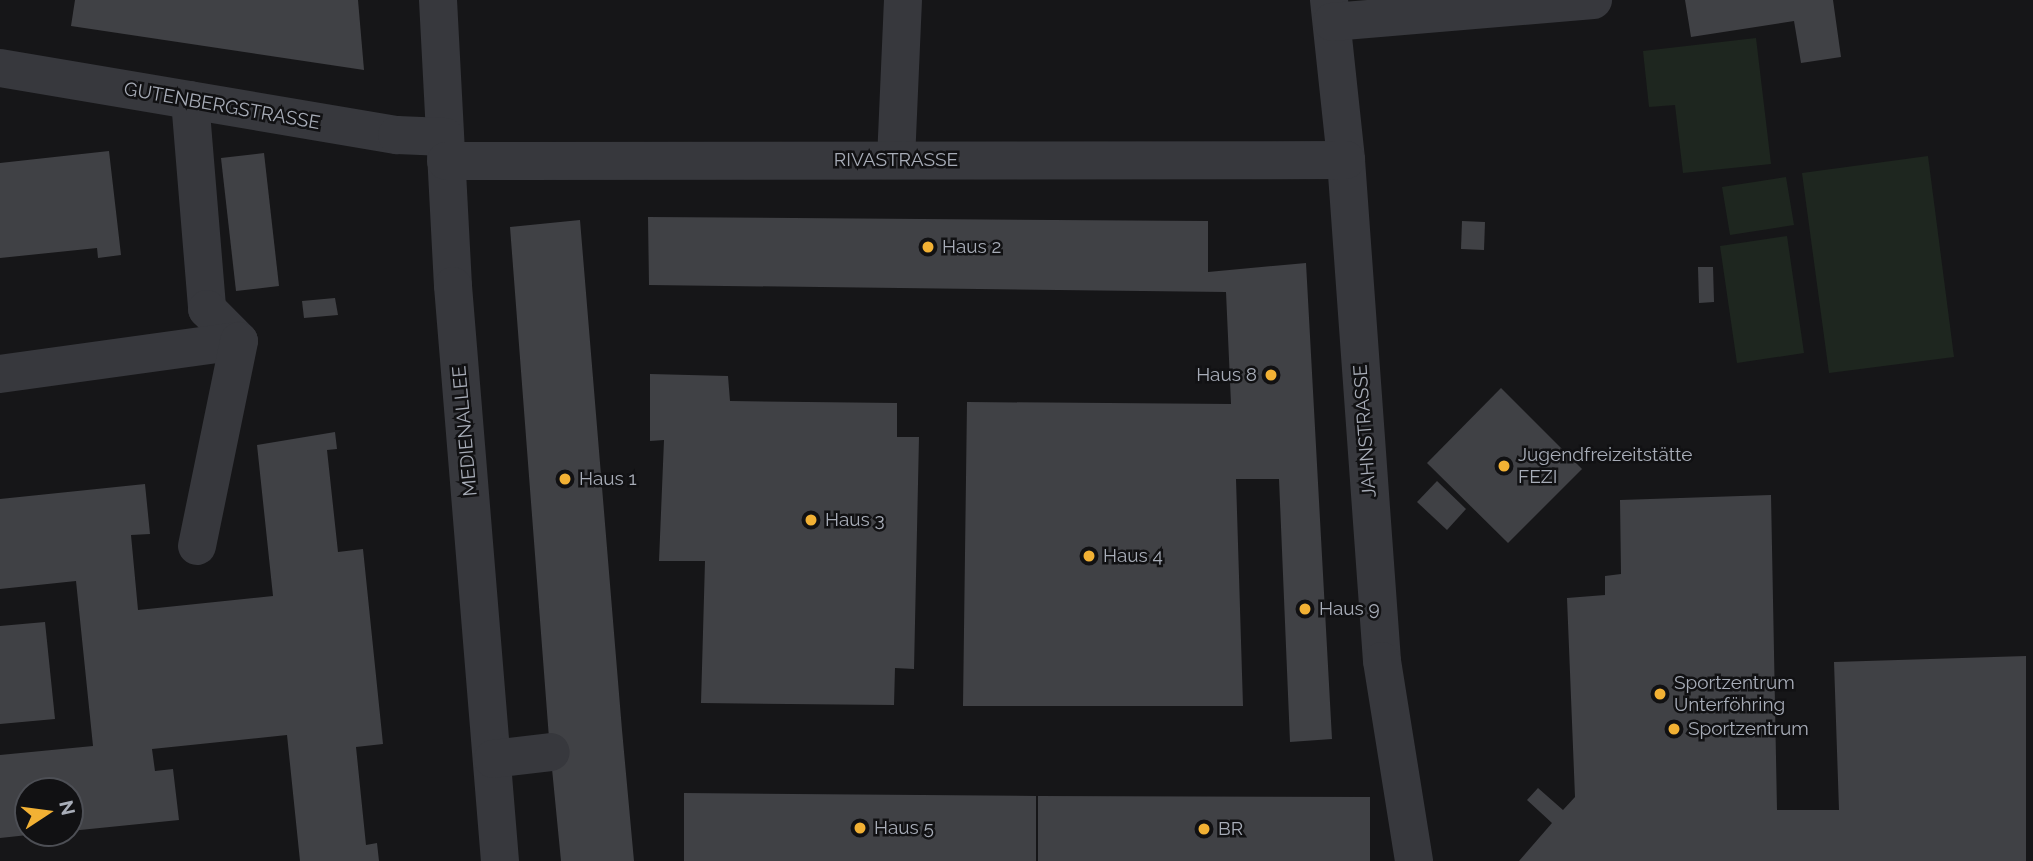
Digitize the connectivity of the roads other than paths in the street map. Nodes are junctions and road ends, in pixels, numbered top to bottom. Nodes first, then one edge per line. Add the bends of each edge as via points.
1 (438, 0) edge
2 (903, 0) edge
3 (1593, 0) edge
4 (1331, 11) edge
5 (0, 68) edge
6 (190, 100) junction
7 (445, 149) junction
8 (896, 160) junction
9 (1346, 160) junction
10 (239, 341) junction
11 (0, 373) edge
12 (197, 546) dead end
13 (551, 752) dead end
14 (493, 759) junction
15 (500, 861) edge
16 (1414, 861) edge

1 - 7 street, MEDIENALLEE
2 - 8 street
3 - 4 street
4 - 9 street, JAHNSTRASSE
5 - 6 street, GUTENBERGSTRASSE
6 - 7 street, GUTENBERGSTRASSE via 397,135
6 - 10 street via 207,309
7 - 8 street, RIVASTRASSE
7 - 14 street, MEDIENALLEE
8 - 9 street, RIVASTRASSE
9 - 16 street, JAHNSTRASSE via 1382,661
10 - 11 street
10 - 12 street
13 - 14 street
14 - 15 street, MEDIENALLEE

